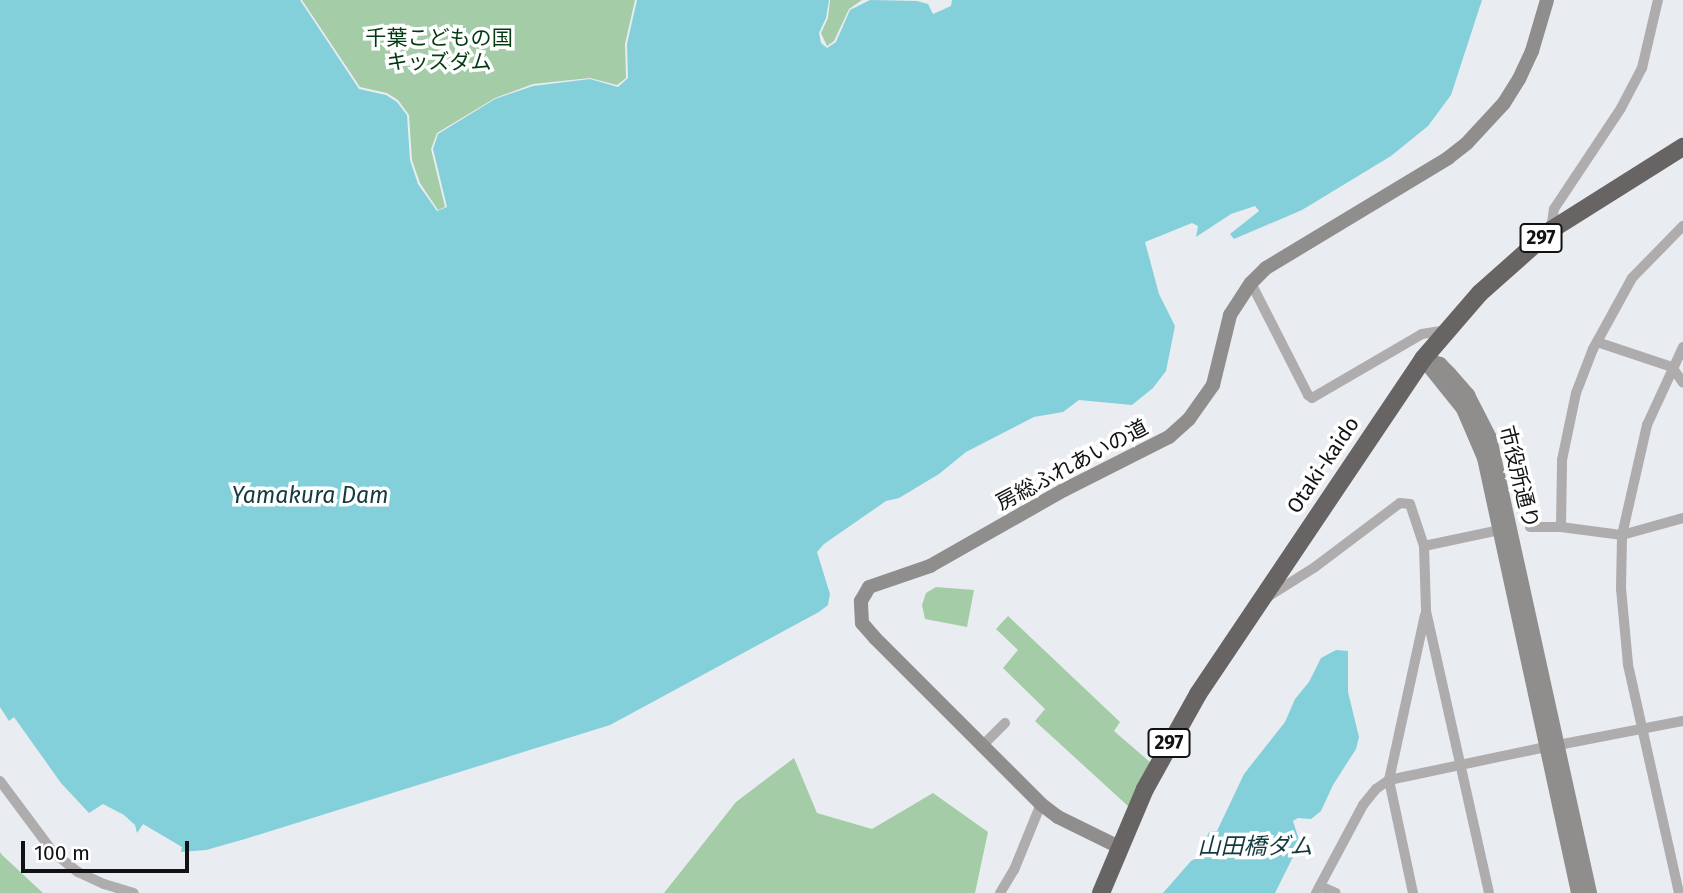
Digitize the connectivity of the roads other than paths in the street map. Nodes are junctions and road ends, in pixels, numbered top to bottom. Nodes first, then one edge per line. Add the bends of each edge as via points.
1 (1547, 0) edge
2 (1658, 0) edge
3 (1683, 147) edge
4 (1683, 226) edge
5 (1551, 230) junction
6 (1251, 283) junction
7 (1446, 330) junction
8 (1597, 342) junction
9 (1683, 346) edge
10 (1423, 359) junction
11 (1672, 367) junction
12 (1683, 383) edge
13 (1683, 518) edge
14 (1530, 527) dead end
15 (1561, 527) junction
16 (1500, 530) junction
17 (1622, 535) junction
18 (1424, 546) junction
19 (1257, 604) junction
20 (1426, 611) junction
21 (1683, 721) edge
22 (1005, 723) dead end
23 (1642, 729) junction
24 (1552, 746) junction
25 (981, 747) junction
26 (1461, 766) junction
27 (1390, 780) junction
28 (0, 781) edge
29 (1041, 804) junction
30 (1119, 847) junction
31 (1680, 887) edge
32 (1318, 889) edge
33 (134, 893) edge
34 (1000, 893) edge
35 (1101, 893) edge
36 (1336, 893) edge
37 (1413, 893) edge
38 (1489, 893) edge
39 (1578, 893) edge
40 (1590, 893) edge

1 - 6 street, 房総ふれあいの道 via 1519,79 1467,143 1266,268
2 - 5 street via 1642,68 1554,209
3 - 5 highway, Otaki-kaido / 297
4 - 8 street via 1632,278
5 - 7 highway, Otaki-kaido / 297
6 - 7 street via 1312,398 1422,334
6 - 25 street, 房総ふれあいの道 via 1230,315 1213,385 1189,419 1169,437 930,566 869,587 862,601 862,623
7 - 10 highway, Otaki-kaido / 297
8 - 11 street
8 - 15 street via 1576,393 1562,460
9 - 11 street
10 - 16 street, 市役所通り via 1473,427 1485,458
10 - 19 highway, Otaki-kaido / 297
10 - 24 street, 市役所通り via 1440,364 1460,386 1490,438
11 - 12 street
11 - 17 street via 1647,425
13 - 17 street
14 - 15 street
15 - 17 street
16 - 18 street
16 - 24 street, 市役所通り
17 - 23 street via 1621,589 1628,664
18 - 19 street via 1410,504 1405,502
18 - 20 street
19 - 30 highway, Otaki-kaido / 297 via 1171,739
20 - 26 street
20 - 27 street
21 - 23 street
22 - 25 street
23 - 24 street
23 - 31 street
24 - 26 street
24 - 39 street, 市役所通り
24 - 40 street, 市役所通り
25 - 29 street, 房総ふれあいの道
26 - 27 street
26 - 38 street
27 - 32 street via 1363,805
27 - 37 street
28 - 33 street via 53,852 95,880
29 - 30 street, 房総ふれあいの道
29 - 34 street
30 - 35 highway, Otaki-kaido / 297
32 - 36 street

